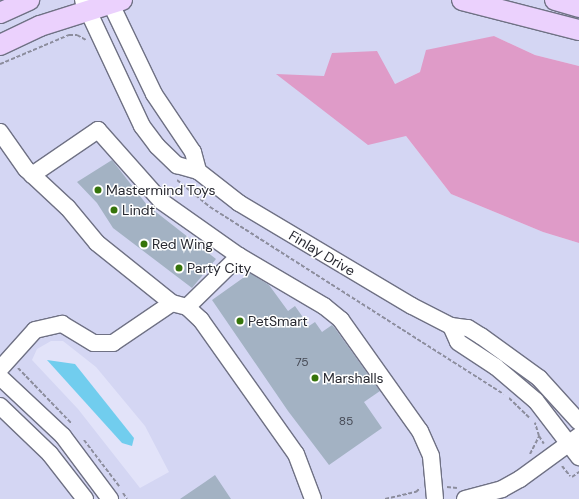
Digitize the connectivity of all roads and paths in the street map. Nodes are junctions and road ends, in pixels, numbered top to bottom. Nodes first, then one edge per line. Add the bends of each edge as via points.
1 (29, 0) edge
2 (462, 0) edge
3 (555, 0) edge
4 (114, 1) edge
5 (85, 5) edge
6 (579, 7) edge
7 (0, 13) edge
8 (579, 30) edge
9 (0, 45) edge
10 (0, 132) edge
11 (198, 171) junction
12 (32, 175) junction
13 (239, 256) junction
14 (172, 303) junction
15 (188, 306) junction
16 (450, 326) junction
17 (0, 369) edge
18 (0, 377) edge
19 (0, 406) edge
20 (579, 422) edge
21 (539, 436) dead end
22 (575, 439) edge
23 (526, 457) dead end
24 (579, 457) edge
25 (579, 472) edge
26 (572, 477) dead end
27 (427, 489) edge
28 (463, 493) edge
29 (85, 499) edge
30 (110, 499) edge
31 (314, 499) edge
32 (385, 499) edge

1 - 7 main road
2 - 8 main road
3 - 6 main road
4 - 5 main road
4 - 11 street via 154,94 193,152
5 - 9 main road
5 - 11 street, Finlay Drive via 142,126 157,146 177,165
10 - 12 street
11 - 16 street, Finlay Drive via 239,202
12 - 13 street via 98,130 161,201
12 - 14 street via 68,208 97,243
13 - 15 street
13 - 27 street via 324,306 342,320 420,431 431,456
14 - 15 street
14 - 17 street via 114,343 94,343 62,324 35,330
15 - 31 street via 201,320 296,454
16 - 20 street, Finlay Drive via 468,328 509,355 553,391
16 - 22 street via 458,342 496,368 536,401
18 - 30 street via 63,436
19 - 29 street via 41,445
21 - 23 path via 537,445
22 - 24 street
22 - 28 street via 502,489
25 - 26 path
27 - 28 path
27 - 32 path

